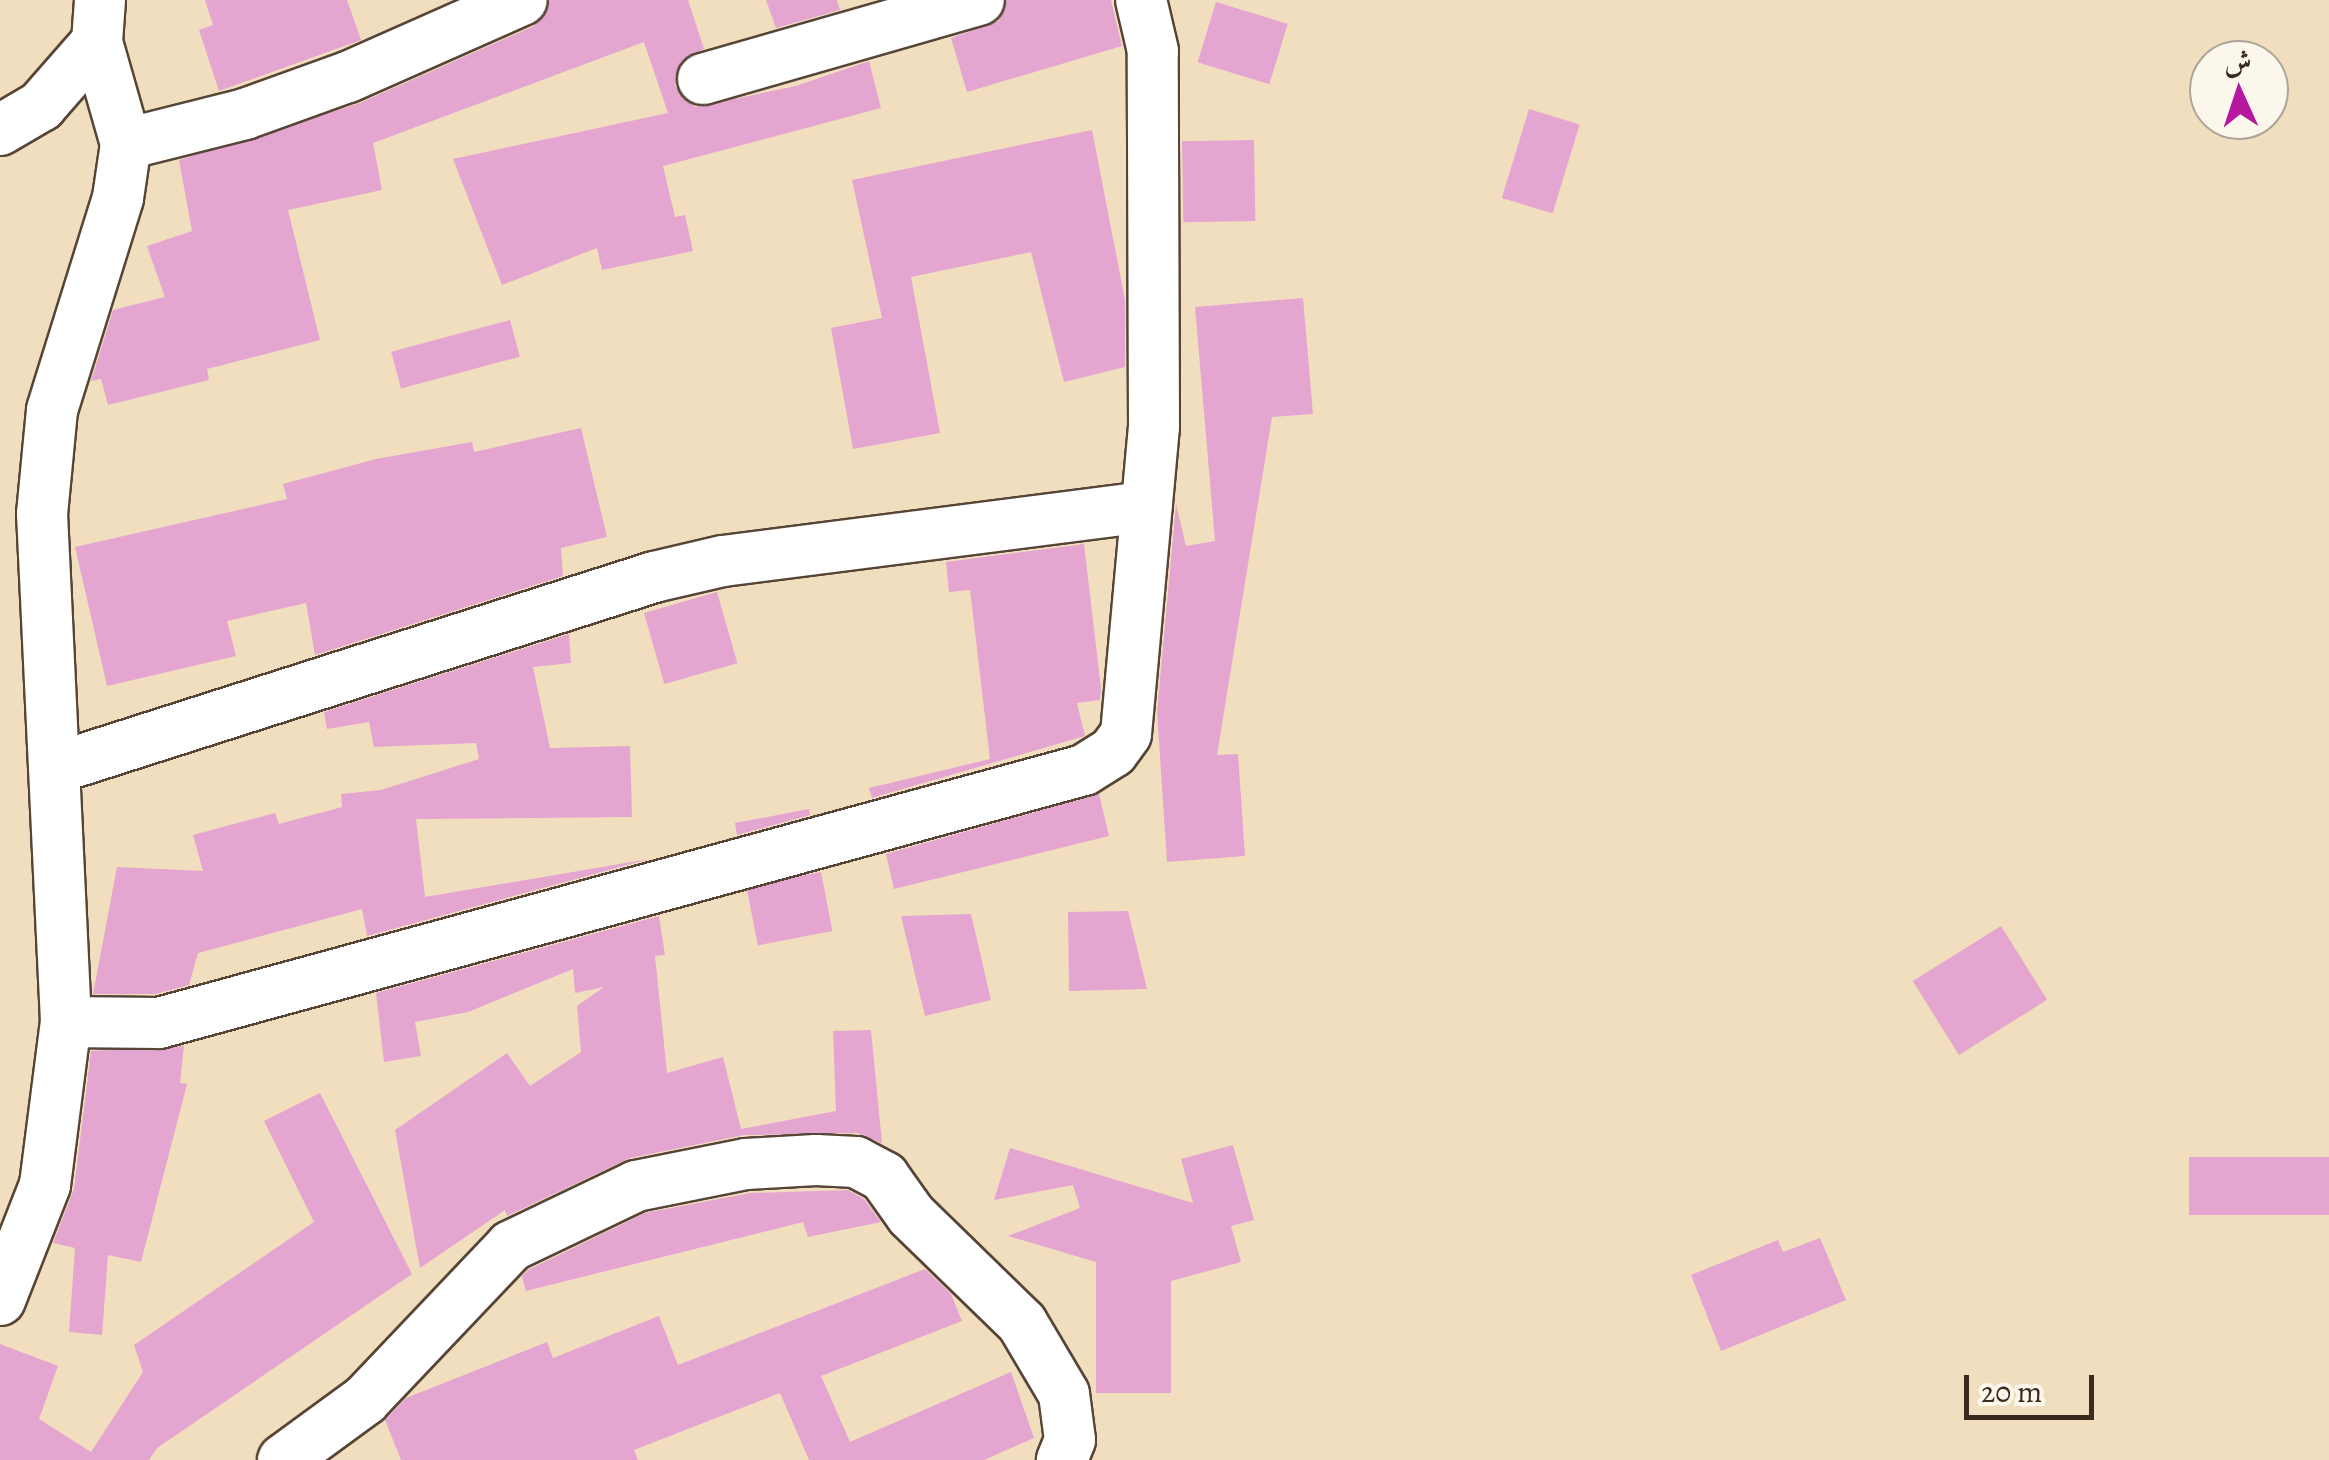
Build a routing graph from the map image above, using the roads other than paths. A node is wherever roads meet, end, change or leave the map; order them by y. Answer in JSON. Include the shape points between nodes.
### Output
{"nodes":[{"id":1,"x":522,"y":0,"type":"edge"},
{"id":2,"x":979,"y":0,"type":"edge"},
{"id":3,"x":1141,"y":0,"type":"edge"},
{"id":4,"x":99,"y":21,"type":"edge"},
{"id":5,"x":703,"y":79,"type":"dead end"},
{"id":6,"x":0,"y":130,"type":"edge"},
{"id":7,"x":126,"y":144,"type":"junction"},
{"id":8,"x":1147,"y":507,"type":"junction"},
{"id":9,"x":56,"y":768,"type":"junction"},
{"id":10,"x":66,"y":1022,"type":"junction"},
{"id":11,"x":0,"y":1300,"type":"edge"},
{"id":12,"x":283,"y":1460,"type":"edge"},
{"id":13,"x":1062,"y":1460,"type":"edge"}],
"edges":[{"from":1,"to":7,"type":"street","via":[[246,114]]},
{"from":2,"to":5,"type":"street"},
{"from":3,"to":8,"type":"street","via":[[1153,51],[1157,236]]},
{"from":4,"to":6,"type":"street","via":[[40,106]]},
{"from":4,"to":7,"type":"street"},
{"from":7,"to":9,"type":"street","via":[[118,198],[52,410],[42,514]]},
{"from":8,"to":9,"type":"street","via":[[722,561],[654,577]]},
{"from":8,"to":10,"type":"street","via":[[1126,734],[1084,770],[159,1023]]},
{"from":9,"to":10,"type":"street"},
{"from":10,"to":11,"type":"street","via":[[45,1185]]},
{"from":12,"to":13,"type":"street","via":[[365,1400],[511,1246],[636,1186],[746,1164],[816,1160],[856,1162],[884,1177],[911,1216],[1022,1323],[1064,1394],[1070,1440]]}]}
